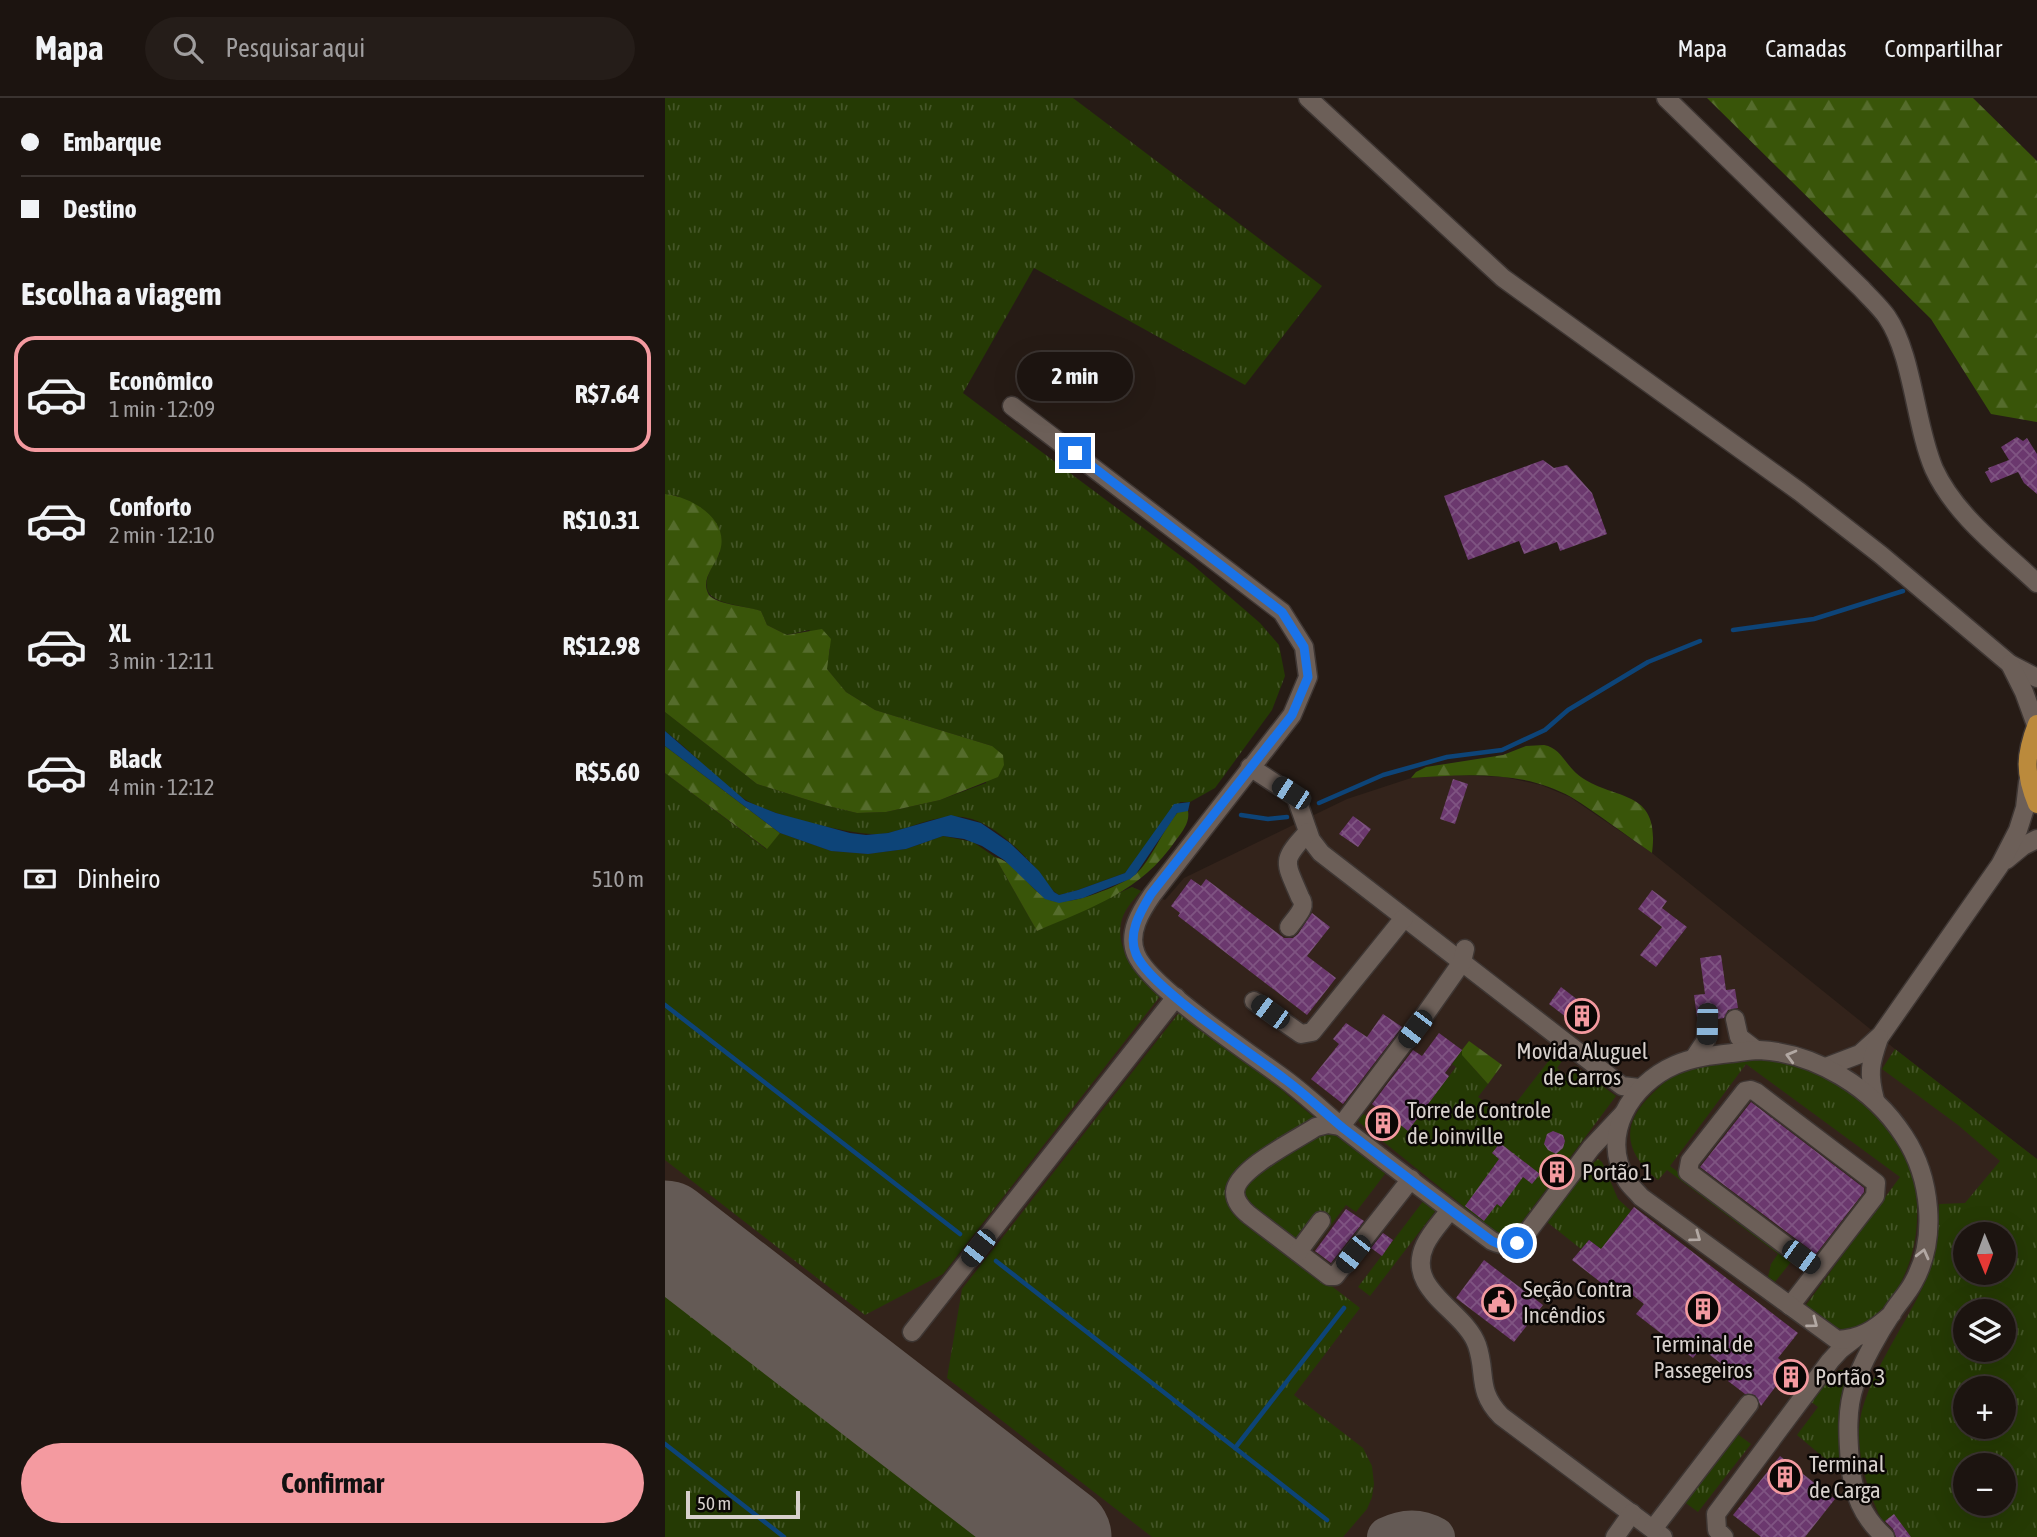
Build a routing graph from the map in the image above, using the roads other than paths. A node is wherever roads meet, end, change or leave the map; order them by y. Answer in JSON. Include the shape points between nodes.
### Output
{"nodes":[{"id":1,"x":1308,"y":98,"type":"edge"},
{"id":2,"x":1666,"y":98,"type":"edge"},
{"id":3,"x":1012,"y":406,"type":"dead end"},
{"id":4,"x":2037,"y":583,"type":"edge"},
{"id":5,"x":2010,"y":664,"type":"junction"},
{"id":6,"x":2037,"y":678,"type":"edge"},
{"id":7,"x":2037,"y":724,"type":"edge"},
{"id":8,"x":1251,"y":767,"type":"junction"},
{"id":9,"x":2028,"y":782,"type":"junction"},
{"id":10,"x":2037,"y":804,"type":"edge"},
{"id":11,"x":1308,"y":832,"type":"junction"},
{"id":12,"x":2037,"y":839,"type":"edge"},
{"id":13,"x":2000,"y":864,"type":"junction"},
{"id":14,"x":1404,"y":918,"type":"junction"},
{"id":15,"x":1289,"y":927,"type":"dead end"},
{"id":16,"x":1464,"y":955,"type":"junction"},
{"id":17,"x":1176,"y":997,"type":"junction"},
{"id":18,"x":1254,"y":1001,"type":"dead end"},
{"id":19,"x":1735,"y":1019,"type":"dead end"},
{"id":20,"x":1707,"y":1024,"type":"dead end"},
{"id":21,"x":1881,"y":1035,"type":"junction"},
{"id":22,"x":1756,"y":1050,"type":"junction"},
{"id":23,"x":1694,"y":1058,"type":"junction"},
{"id":24,"x":1826,"y":1067,"type":"junction"},
{"id":25,"x":1631,"y":1087,"type":"junction"},
{"id":26,"x":1875,"y":1100,"type":"junction"},
{"id":27,"x":1625,"y":1109,"type":"junction"},
{"id":28,"x":1341,"y":1126,"type":"junction"},
{"id":29,"x":1411,"y":1180,"type":"junction"},
{"id":30,"x":1937,"y":1187,"type":"dead end"},
{"id":31,"x":1929,"y":1205,"type":"junction"},
{"id":32,"x":1450,"y":1210,"type":"junction"},
{"id":33,"x":1321,"y":1221,"type":"dead end"},
{"id":34,"x":1298,"y":1252,"type":"junction"},
{"id":35,"x":1818,"y":1270,"type":"junction"},
{"id":36,"x":1790,"y":1306,"type":"junction"},
{"id":37,"x":1892,"y":1314,"type":"junction"},
{"id":38,"x":912,"y":1332,"type":"dead end"},
{"id":39,"x":1854,"y":1339,"type":"junction"},
{"id":40,"x":1749,"y":1405,"type":"dead end"},
{"id":41,"x":1632,"y":1513,"type":"junction"},
{"id":42,"x":1658,"y":1533,"type":"edge"},
{"id":43,"x":1615,"y":1537,"type":"edge"},
{"id":44,"x":1724,"y":1537,"type":"edge"},
{"id":45,"x":1885,"y":1537,"type":"edge"}],
"edges":[{"from":1,"to":5,"type":"street","via":[[1503,278],[1841,523]]},
{"from":2,"to":4,"type":"street","via":[[1887,316],[1899,342],[1935,469],[1966,516]]},
{"from":3,"to":8,"type":"street","via":[[1282,612],[1304,647],[1308,677],[1292,715]]},
{"from":5,"to":6,"type":"street"},
{"from":5,"to":7,"type":"street"},
{"from":7,"to":9,"type":"main road","via":[[2027,755]]},
{"from":8,"to":11,"type":"street","via":[[1296,797]]},
{"from":8,"to":17,"type":"street","via":[[1138,916],[1134,951],[1143,967]]},
{"from":9,"to":10,"type":"main road"},
{"from":9,"to":13,"type":"street","via":[[2018,830]]},
{"from":11,"to":14,"type":"street","via":[[1321,853]]},
{"from":11,"to":15,"type":"street","via":[[1287,860],[1302,901]]},
{"from":12,"to":13,"type":"street"},
{"from":13,"to":21,"type":"street"},
{"from":14,"to":16,"type":"street"},
{"from":14,"to":18,"type":"street","via":[[1312,1032],[1301,1034]]},
{"from":16,"to":25,"type":"street","via":[[1548,1039]]},
{"from":16,"to":28,"type":"street"},
{"from":17,"to":28,"type":"street"},
{"from":17,"to":38,"type":"street"},
{"from":19,"to":22,"type":"street","via":[[1739,1037]]},
{"from":20,"to":23,"type":"street","via":[[1706,1040]]},
{"from":21,"to":24,"type":"street","via":[[1860,1054]]},
{"from":21,"to":26,"type":"street","via":[[1869,1077]]},
{"from":22,"to":23,"type":"street"},
{"from":24,"to":22,"type":"street","one_way":true},
{"from":23,"to":25,"type":"street"},
{"from":24,"to":26,"type":"street"},
{"from":25,"to":27,"type":"street"},
{"from":26,"to":31,"type":"street","via":[[1906,1138]]},
{"from":27,"to":32,"type":"street","via":[[1517,1243],[1492,1241]]},
{"from":27,"to":36,"type":"street","one_way":true,"via":[[1617,1148],[1627,1181],[1641,1197]]},
{"from":28,"to":29,"type":"street"},
{"from":28,"to":34,"type":"street","via":[[1316,1127],[1250,1169],[1236,1187],[1239,1205],[1248,1215]]},
{"from":29,"to":32,"type":"street"},
{"from":29,"to":34,"type":"street","via":[[1337,1275],[1329,1276]]},
{"from":30,"to":31,"type":"street"},
{"from":37,"to":31,"type":"street","one_way":true,"via":[[1921,1265]]},
{"from":32,"to":41,"type":"street","via":[[1426,1243],[1423,1274],[1428,1288],[1471,1332],[1492,1406]]},
{"from":33,"to":34,"type":"street"},
{"from":35,"to":35,"type":"street","via":[[1875,1196],[1876,1183],[1756,1092],[1745,1091],[1690,1161],[1688,1172]]},
{"from":35,"to":36,"type":"street"},
{"from":36,"to":39,"type":"street","one_way":true,"via":[[1837,1340]]},
{"from":37,"to":39,"type":"street","via":[[1873,1331]]},
{"from":37,"to":45,"type":"street","via":[[1855,1382],[1849,1406],[1851,1476],[1867,1520]]},
{"from":39,"to":44,"type":"street","via":[[1830,1361],[1716,1514],[1717,1530]]},
{"from":40,"to":42,"type":"street"},
{"from":41,"to":42,"type":"street"},
{"from":41,"to":43,"type":"street"}]}
